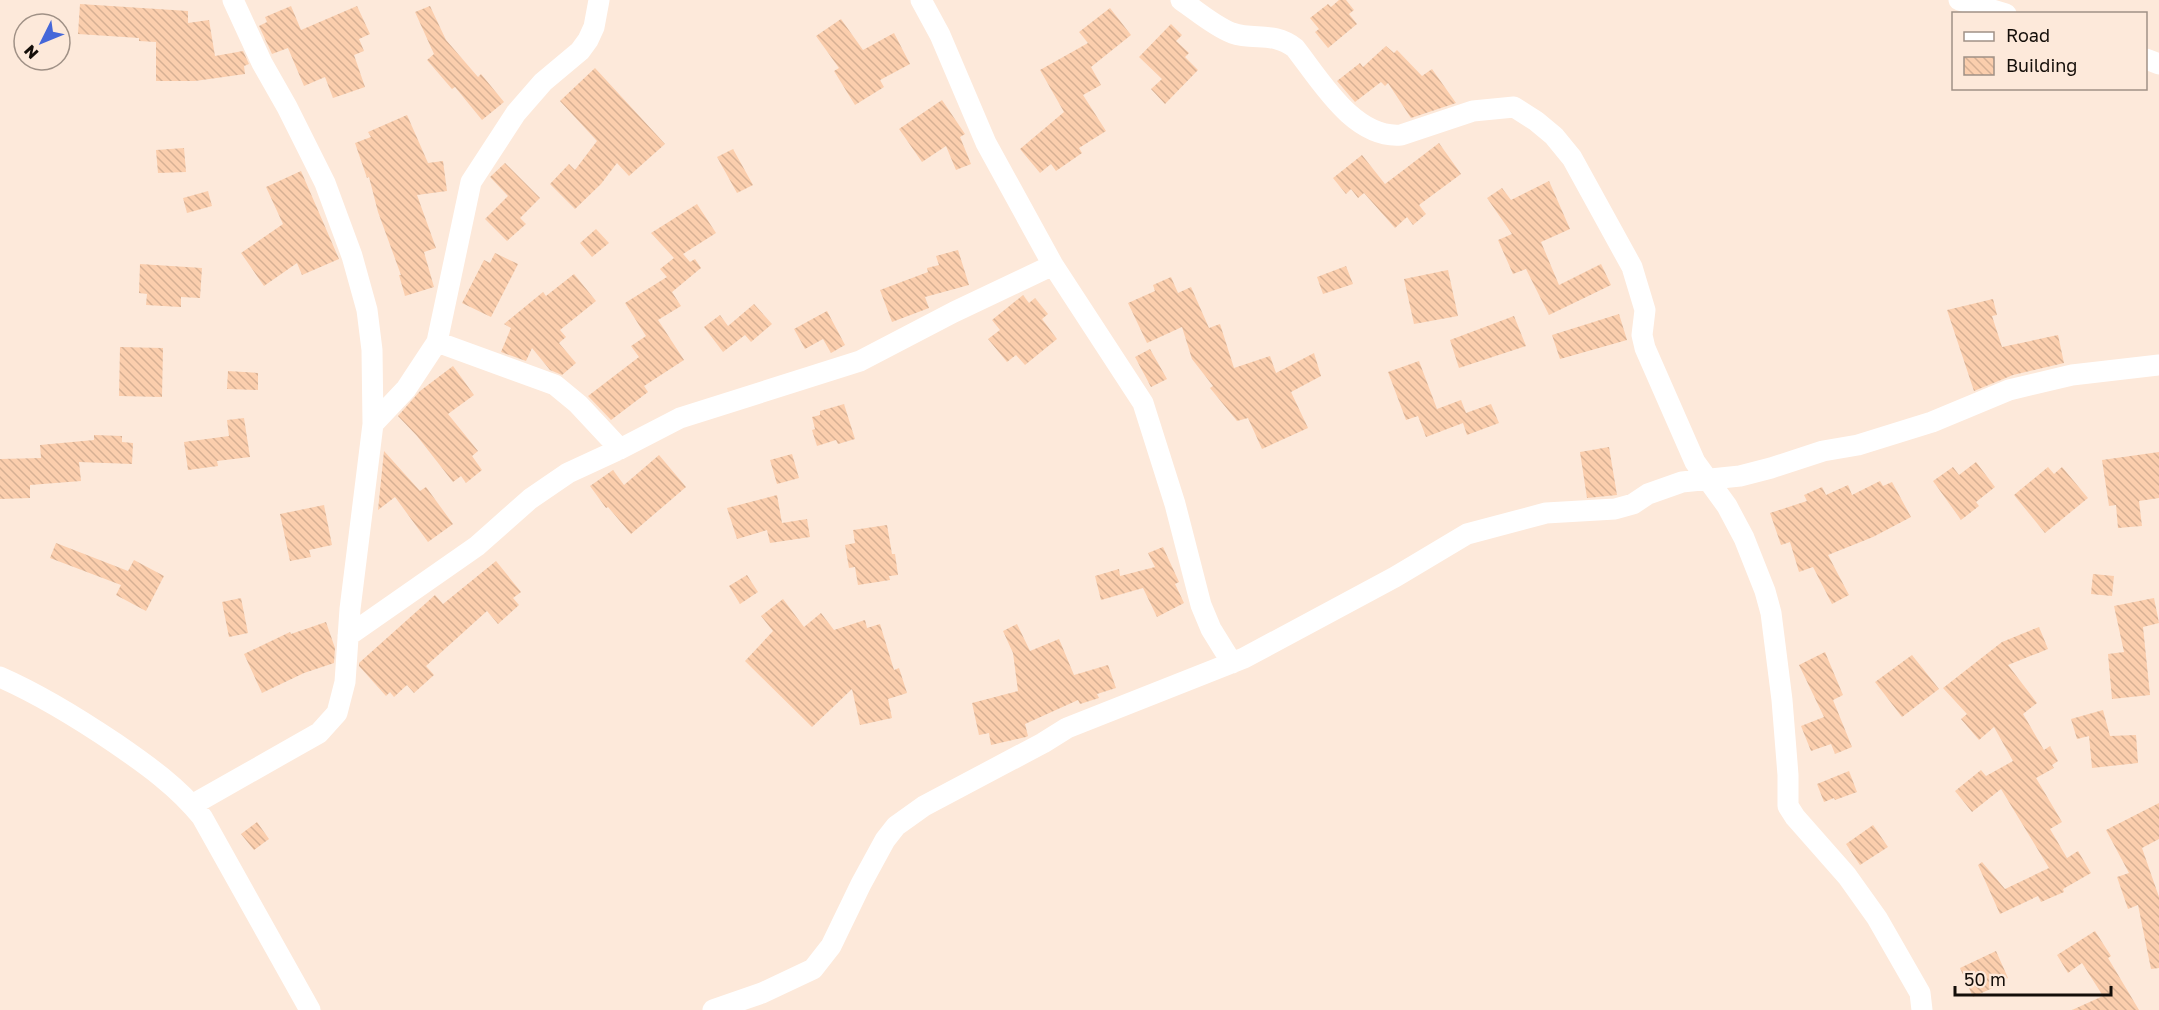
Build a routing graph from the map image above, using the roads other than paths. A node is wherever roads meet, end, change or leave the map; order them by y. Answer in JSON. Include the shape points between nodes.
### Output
{"nodes":[{"id":1,"x":233,"y":0,"type":"edge"},
{"id":2,"x":599,"y":0,"type":"edge"},
{"id":3,"x":921,"y":0,"type":"edge"},
{"id":4,"x":1181,"y":0,"type":"edge"},
{"id":5,"x":1959,"y":0,"type":"edge"},
{"id":6,"x":2002,"y":12,"type":"edge"},
{"id":7,"x":1053,"y":265,"type":"junction"},
{"id":8,"x":437,"y":342,"type":"junction"},
{"id":9,"x":2159,"y":365,"type":"edge"},
{"id":10,"x":374,"y":423,"type":"junction"},
{"id":11,"x":620,"y":449,"type":"junction"},
{"id":12,"x":1706,"y":478,"type":"junction"},
{"id":13,"x":348,"y":636,"type":"junction"},
{"id":14,"x":1232,"y":663,"type":"junction"},
{"id":15,"x":0,"y":677,"type":"edge"},
{"id":16,"x":192,"y":805,"type":"junction"},
{"id":17,"x":310,"y":1010,"type":"edge"},
{"id":18,"x":713,"y":1010,"type":"edge"},
{"id":19,"x":1922,"y":1010,"type":"edge"}],
"edges":[{"from":1,"to":10,"type":"street","via":[[325,183],[352,256],[367,310]]},
{"from":2,"to":8,"type":"street","via":[[588,40],[516,113],[471,182]]},
{"from":3,"to":7,"type":"street","via":[[986,143]]},
{"from":4,"to":12,"type":"street","via":[[1233,33],[1287,42],[1338,104],[1373,130],[1401,135],[1473,111],[1514,107],[1554,136],[1572,158],[1632,267],[1645,310],[1645,348],[1695,462]]},
{"from":5,"to":6,"type":"street"},
{"from":7,"to":11,"type":"street","via":[[861,361],[680,418]]},
{"from":7,"to":14,"type":"street","via":[[1143,404],[1175,504],[1201,605]]},
{"from":8,"to":10,"type":"street","via":[[406,389]]},
{"from":8,"to":11,"type":"street","via":[[555,385]]},
{"from":9,"to":12,"type":"street","via":[[2072,375],[2009,390],[1932,422],[1858,446],[1823,451],[1740,476]]},
{"from":10,"to":13,"type":"street"},
{"from":11,"to":13,"type":"street","via":[[544,488],[477,546]]},
{"from":12,"to":14,"type":"street","via":[[1661,488],[1633,504],[1614,509],[1546,513],[1467,534],[1395,577]]},
{"from":12,"to":19,"type":"street","via":[[1744,538],[1771,613],[1782,700],[1788,806],[1877,918],[1920,993]]},
{"from":13,"to":16,"type":"street","via":[[339,708],[320,734]]},
{"from":14,"to":18,"type":"street","via":[[1067,728],[924,806],[896,826],[885,840],[831,946],[813,969]]},
{"from":15,"to":16,"type":"street","via":[[68,711],[151,768]]},
{"from":16,"to":17,"type":"street"}]}
